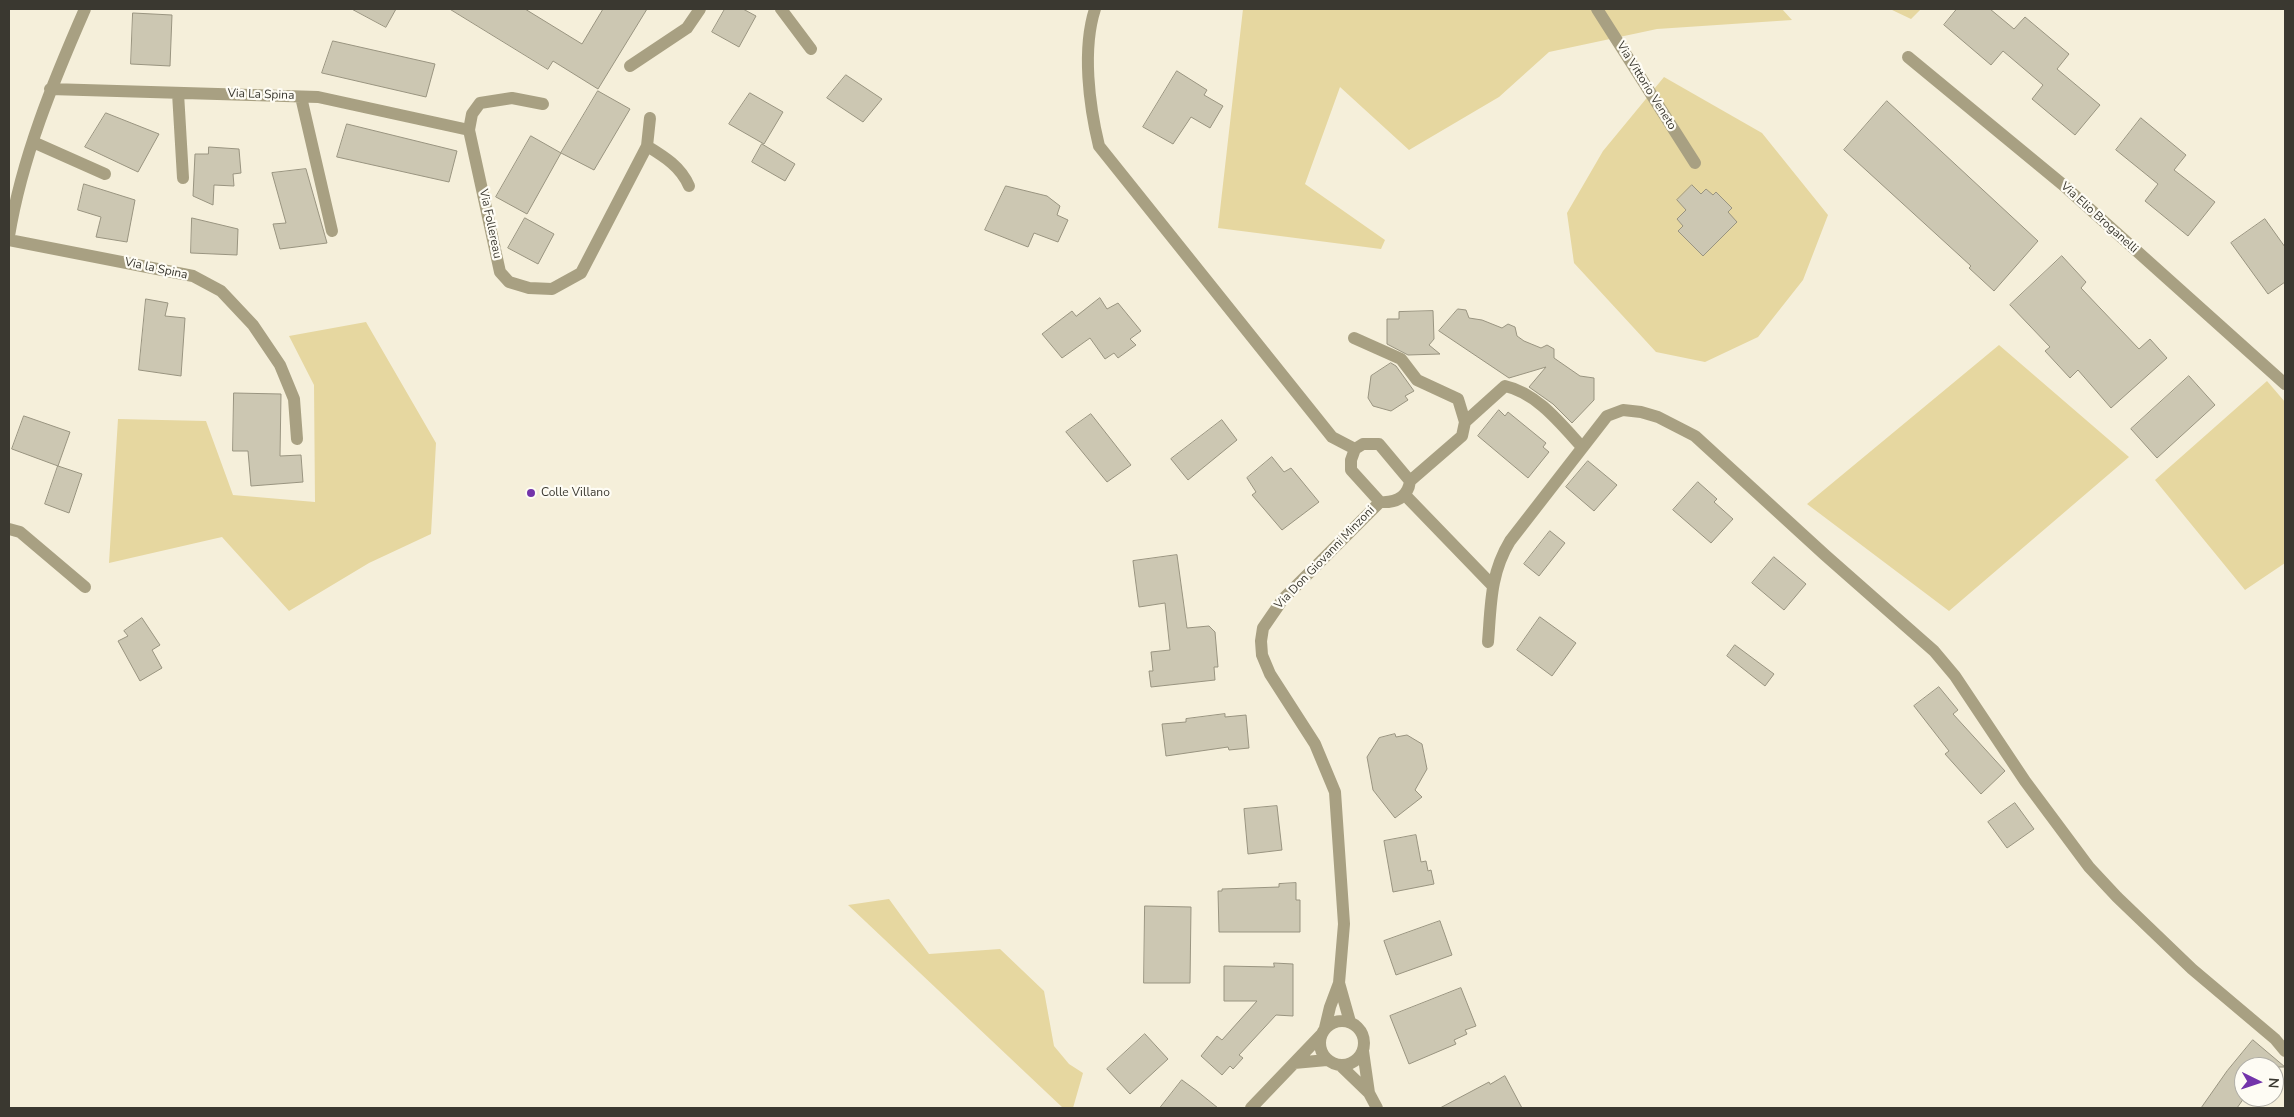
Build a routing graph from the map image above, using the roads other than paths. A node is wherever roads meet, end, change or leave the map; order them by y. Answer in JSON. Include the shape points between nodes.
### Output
{"nodes":[{"id":1,"x":85,"y":9,"type":"edge"},
{"id":2,"x":700,"y":9,"type":"edge"},
{"id":3,"x":781,"y":9,"type":"edge"},
{"id":4,"x":1095,"y":9,"type":"edge"},
{"id":5,"x":1598,"y":9,"type":"edge"},
{"id":6,"x":811,"y":49,"type":"dead end"},
{"id":7,"x":1908,"y":57,"type":"dead end"},
{"id":8,"x":630,"y":66,"type":"dead end"},
{"id":9,"x":50,"y":88,"type":"junction"},
{"id":10,"x":178,"y":93,"type":"junction"},
{"id":11,"x":301,"y":97,"type":"junction"},
{"id":12,"x":542,"y":104,"type":"dead end"},
{"id":13,"x":650,"y":118,"type":"dead end"},
{"id":14,"x":469,"y":130,"type":"junction"},
{"id":15,"x":34,"y":139,"type":"junction"},
{"id":16,"x":647,"y":146,"type":"junction"},
{"id":17,"x":97,"y":162,"type":"dead end"},
{"id":18,"x":1695,"y":163,"type":"dead end"},
{"id":19,"x":105,"y":174,"type":"dead end"},
{"id":20,"x":183,"y":178,"type":"dead end"},
{"id":21,"x":689,"y":186,"type":"dead end"},
{"id":22,"x":13,"y":190,"type":"edge"},
{"id":23,"x":332,"y":231,"type":"dead end"},
{"id":24,"x":9,"y":236,"type":"edge"},
{"id":25,"x":9,"y":240,"type":"edge"},
{"id":26,"x":1354,"y":338,"type":"dead end"},
{"id":27,"x":2285,"y":384,"type":"edge"},
{"id":28,"x":1465,"y":422,"type":"junction"},
{"id":29,"x":297,"y":439,"type":"dead end"},
{"id":30,"x":1582,"y":447,"type":"junction"},
{"id":31,"x":1355,"y":449,"type":"junction"},
{"id":32,"x":1410,"y":481,"type":"junction"},
{"id":33,"x":1405,"y":495,"type":"junction"},
{"id":34,"x":1380,"y":502,"type":"junction"},
{"id":35,"x":9,"y":529,"type":"edge"},
{"id":36,"x":1494,"y":586,"type":"junction"},
{"id":37,"x":85,"y":587,"type":"dead end"},
{"id":38,"x":1488,"y":642,"type":"dead end"},
{"id":39,"x":1339,"y":983,"type":"junction"},
{"id":40,"x":1350,"y":1022,"type":"junction"},
{"id":41,"x":1323,"y":1032,"type":"junction"},
{"id":42,"x":1363,"y":1051,"type":"junction"},
{"id":43,"x":2285,"y":1051,"type":"edge"},
{"id":44,"x":1326,"y":1060,"type":"junction"},
{"id":45,"x":1294,"y":1063,"type":"junction"},
{"id":46,"x":1341,"y":1066,"type":"junction"},
{"id":47,"x":1369,"y":1093,"type":"junction"},
{"id":48,"x":1251,"y":1108,"type":"edge"},
{"id":49,"x":1377,"y":1108,"type":"edge"}],
"edges":[{"from":1,"to":9,"type":"street"},
{"from":2,"to":8,"type":"street","via":[[687,28]]},
{"from":3,"to":6,"type":"street"},
{"from":4,"to":31,"type":"street","via":[[1091,22],[1088,77],[1090,110],[1099,146],[1332,437]]},
{"from":5,"to":18,"type":"street","name":"Via Vittorio Veneto"},
{"from":7,"to":27,"type":"street","name":"Via Elio Broganelli","via":[[2062,184]]},
{"from":9,"to":10,"type":"street","name":"Via La Spina"},
{"from":9,"to":15,"type":"street"},
{"from":10,"to":11,"type":"street","name":"Via La Spina"},
{"from":10,"to":20,"type":"street"},
{"from":11,"to":14,"type":"street","name":"Via La Spina","via":[[318,97]]},
{"from":11,"to":23,"type":"street"},
{"from":12,"to":14,"type":"street","via":[[512,98],[480,103],[472,114]]},
{"from":13,"to":16,"type":"street","name":"Via Follereau"},
{"from":14,"to":16,"type":"street","name":"Via Follereau","via":[[500,272],[509,282],[529,288],[552,289],[582,273]]},
{"from":15,"to":17,"type":"street"},
{"from":15,"to":19,"type":"street"},
{"from":15,"to":22,"type":"street"},
{"from":16,"to":21,"type":"street","via":[[671,161]]},
{"from":22,"to":24,"type":"street"},
{"from":25,"to":29,"type":"street","name":"Via la Spina","via":[[193,276],[221,291],[253,325],[280,365],[294,399]]},
{"from":26,"to":28,"type":"street","via":[[1401,359],[1418,380],[1458,398]]},
{"from":28,"to":30,"type":"street","via":[[1505,386],[1516,388],[1550,412]]},
{"from":28,"to":32,"type":"street","via":[[1462,436]]},
{"from":30,"to":36,"type":"street","via":[[1510,541],[1498,561]]},
{"from":30,"to":43,"type":"street","via":[[1607,416],[1623,410],[1658,417],[1696,436],[1934,651],[2089,866],[2192,969]]},
{"from":31,"to":32,"type":"street","via":[[1363,444],[1379,444]]},
{"from":31,"to":34,"type":"street","name":"Via Don Giovanni Minzoni","via":[[1351,470]]},
{"from":32,"to":33,"type":"street"},
{"from":33,"to":34,"type":"street","via":[[1397,500]]},
{"from":33,"to":36,"type":"street"},
{"from":34,"to":39,"type":"street","name":"Via Don Giovanni Minzoni","via":[[1283,599],[1263,628],[1261,641],[1262,655],[1270,674],[1315,744],[1336,792],[1344,924]]},
{"from":35,"to":37,"type":"street","via":[[20,532]]},
{"from":36,"to":38,"type":"street"},
{"from":39,"to":40,"type":"street","name":"Via Don Giovanni Minzoni"},
{"from":39,"to":41,"type":"street","name":"Via Don Giovanni Minzoni"},
{"from":40,"to":41,"type":"street","via":[[1336,1021]]},
{"from":40,"to":42,"type":"street","via":[[1363,1037]]},
{"from":41,"to":44,"type":"street","via":[[1320,1049]]},
{"from":41,"to":45,"type":"street"},
{"from":42,"to":46,"type":"street","via":[[1355,1062]]},
{"from":42,"to":47,"type":"street"},
{"from":44,"to":45,"type":"street"},
{"from":44,"to":46,"type":"street"},
{"from":45,"to":48,"type":"street"},
{"from":46,"to":47,"type":"street"},
{"from":47,"to":49,"type":"street"}]}
